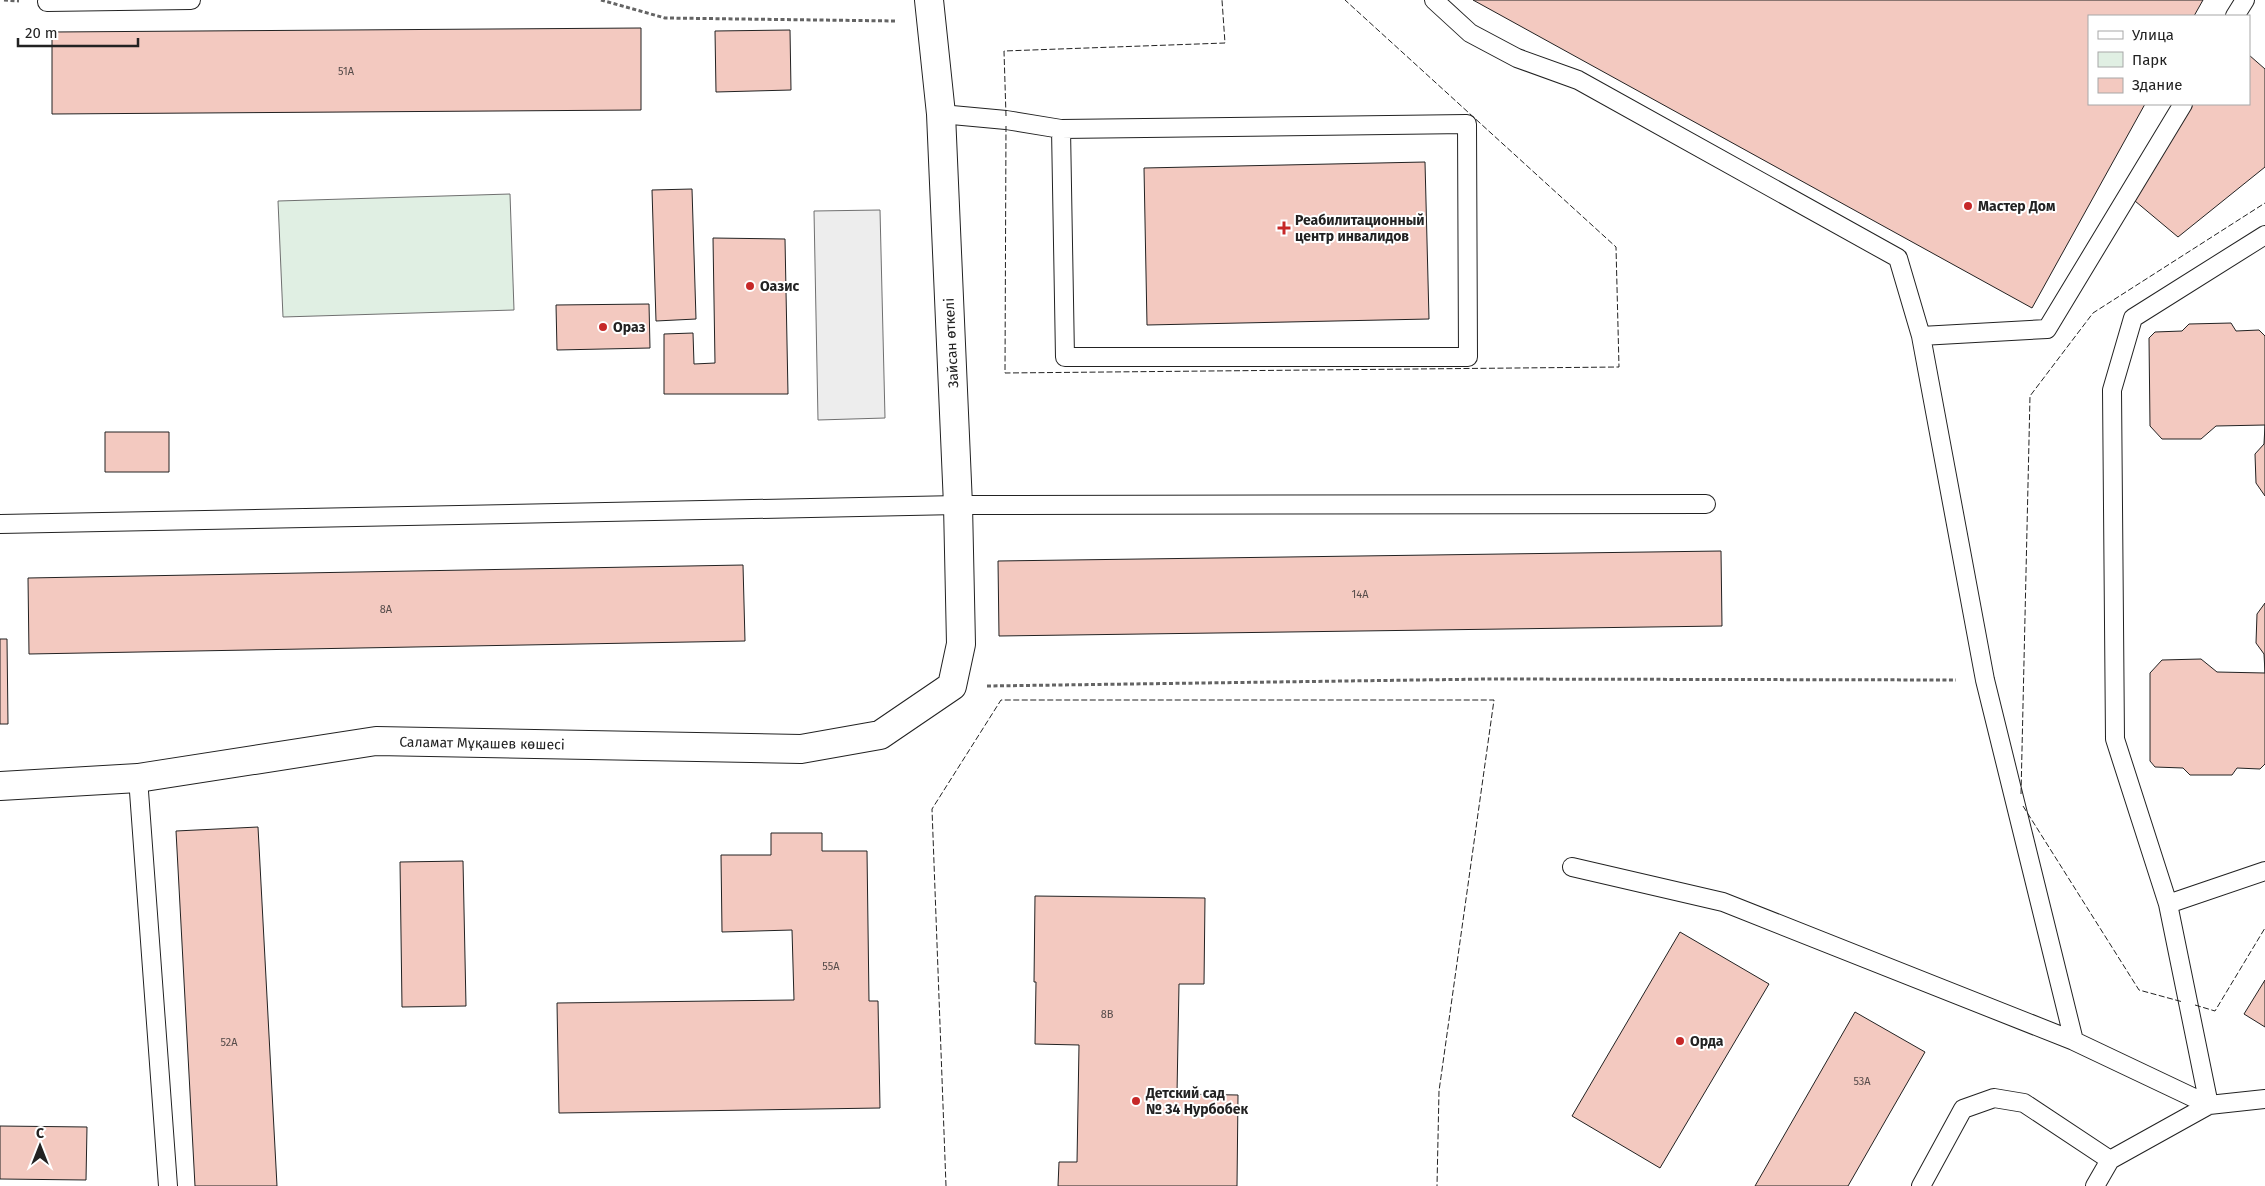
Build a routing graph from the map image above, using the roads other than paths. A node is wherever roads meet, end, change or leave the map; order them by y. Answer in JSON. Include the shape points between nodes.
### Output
{"nodes":[{"id":1,"x":191,"y":0,"type":"edge"},
{"id":2,"x":1434,"y":0,"type":"edge"},
{"id":3,"x":2245,"y":0,"type":"edge"},
{"id":4,"x":47,"y":2,"type":"dead end"},
{"id":5,"x":931,"y":11,"type":"edge"},
{"id":6,"x":2236,"y":15,"type":"edge"},
{"id":7,"x":2182,"y":105,"type":"edge"},
{"id":8,"x":941,"y":114,"type":"junction"},
{"id":9,"x":1061,"y":129,"type":"junction"},
{"id":10,"x":2265,"y":235,"type":"edge"},
{"id":11,"x":1921,"y":336,"type":"junction"},
{"id":12,"x":1706,"y":504,"type":"dead end"},
{"id":13,"x":958,"y":505,"type":"junction"},
{"id":14,"x":0,"y":524,"type":"edge"},
{"id":15,"x":952,"y":686,"type":"joint"},
{"id":16,"x":138,"y":778,"type":"junction"},
{"id":17,"x":0,"y":786,"type":"edge"},
{"id":18,"x":1572,"y":866,"type":"dead end"},
{"id":19,"x":2265,"y":871,"type":"edge"},
{"id":20,"x":2168,"y":904,"type":"junction"},
{"id":21,"x":2074,"y":1041,"type":"junction"},
{"id":22,"x":2265,"y":1099,"type":"edge"},
{"id":23,"x":2209,"y":1105,"type":"junction"},
{"id":24,"x":2110,"y":1160,"type":"junction"},
{"id":25,"x":168,"y":1186,"type":"edge"},
{"id":26,"x":1921,"y":1186,"type":"edge"},
{"id":27,"x":2095,"y":1186,"type":"edge"}],
"edges":[{"from":1,"to":4,"type":"lane"},
{"from":2,"to":11,"type":"lane","via":[[1470,32],[1517,58],[1578,80],[1898,258]]},
{"from":3,"to":6,"type":"lane"},
{"from":5,"to":8,"type":"street","name":"Зайсан өткелі"},
{"from":7,"to":11,"type":"lane","via":[[2047,329]]},
{"from":8,"to":9,"type":"lane"},
{"from":8,"to":13,"type":"street","name":"Зайсан өткелі"},
{"from":9,"to":9,"type":"lane","via":[[1467,124],[1468,357],[1064,357]]},
{"from":10,"to":20,"type":"lane","via":[[2133,318],[2112,390],[2115,739]]},
{"from":11,"to":21,"type":"lane","via":[[1985,680]]},
{"from":12,"to":13,"type":"lane"},
{"from":13,"to":14,"type":"lane"},
{"from":13,"to":15,"type":"street","name":"Зайсан өткелі","via":[[961,644]]},
{"from":15,"to":16,"type":"street","name":"Саламат Мұқашев көшесі","via":[[880,735],[801,750],[376,742]]},
{"from":16,"to":17,"type":"street","name":"Саламат Мұқашев көшесі"},
{"from":16,"to":25,"type":"lane"},
{"from":18,"to":21,"type":"lane","via":[[1723,902]]},
{"from":19,"to":20,"type":"lane"},
{"from":20,"to":23,"type":"lane"},
{"from":21,"to":23,"type":"lane"},
{"from":22,"to":23,"type":"lane"},
{"from":23,"to":24,"type":"lane"},
{"from":24,"to":26,"type":"lane","via":[[2024,1103],[1994,1098],[1963,1109]]},
{"from":24,"to":27,"type":"lane"}]}
